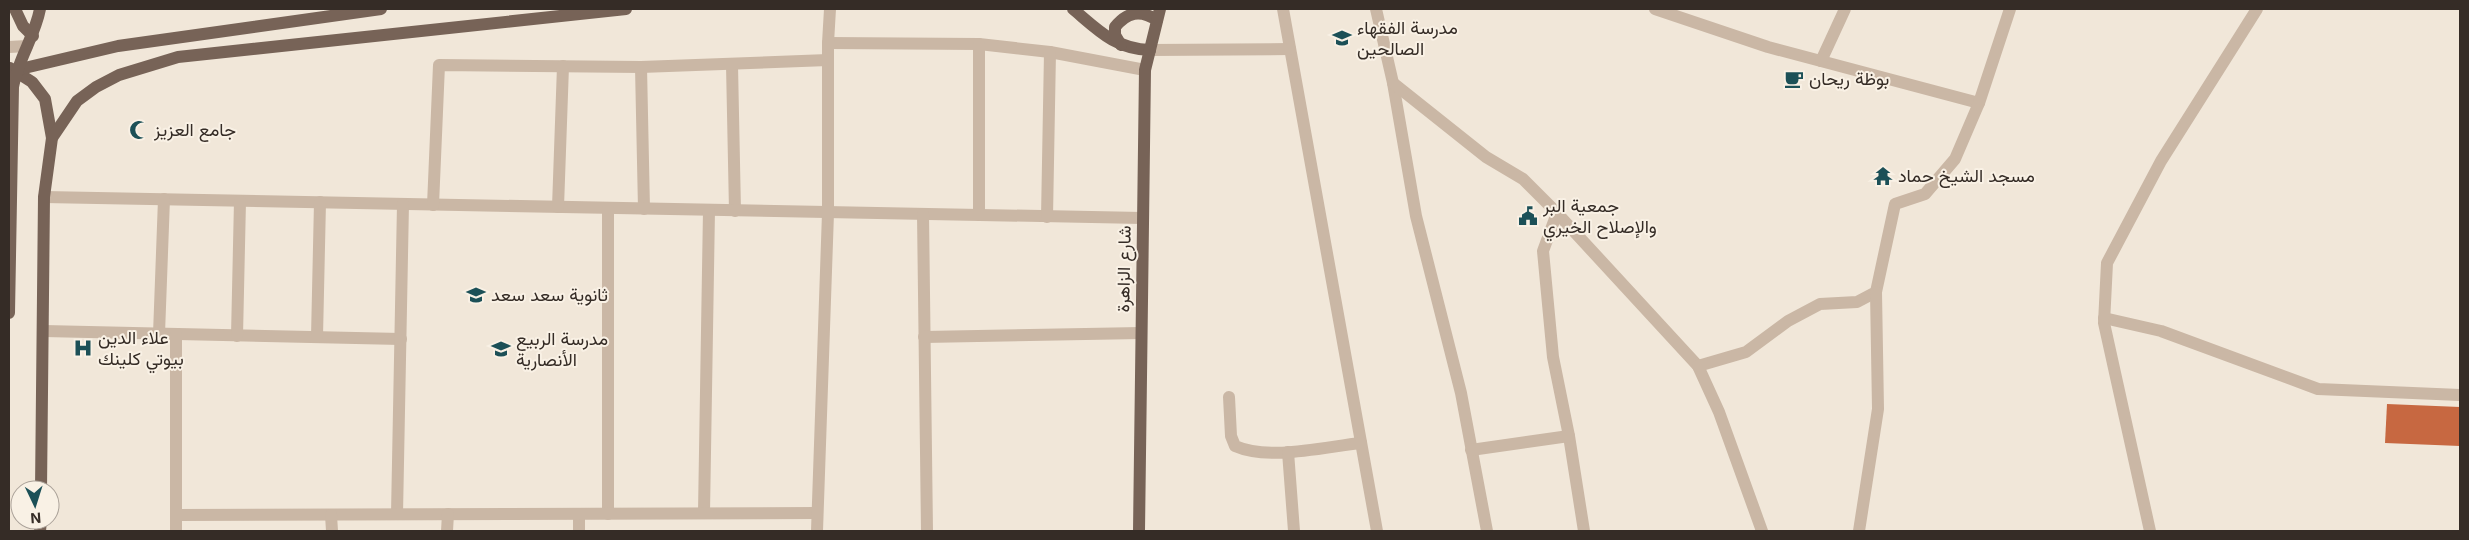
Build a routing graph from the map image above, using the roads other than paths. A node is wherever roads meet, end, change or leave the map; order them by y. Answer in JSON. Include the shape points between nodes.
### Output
{"nodes":[{"id":1,"x":40,"y":9,"type":"edge"},
{"id":2,"x":382,"y":9,"type":"edge"},
{"id":3,"x":626,"y":9,"type":"edge"},
{"id":4,"x":830,"y":9,"type":"edge"},
{"id":5,"x":1074,"y":9,"type":"edge"},
{"id":6,"x":1283,"y":9,"type":"edge"},
{"id":7,"x":1376,"y":9,"type":"edge"},
{"id":8,"x":1655,"y":9,"type":"edge"},
{"id":9,"x":1846,"y":9,"type":"edge"},
{"id":10,"x":2010,"y":9,"type":"edge"},
{"id":11,"x":2258,"y":9,"type":"edge"},
{"id":12,"x":14,"y":14,"type":"edge"},
{"id":13,"x":1159,"y":14,"type":"edge"},
{"id":14,"x":30,"y":41,"type":"junction"},
{"id":15,"x":828,"y":43,"type":"junction"},
{"id":16,"x":979,"y":44,"type":"junction"},
{"id":17,"x":1121,"y":45,"type":"junction"},
{"id":18,"x":9,"y":47,"type":"edge"},
{"id":19,"x":1290,"y":49,"type":"junction"},
{"id":20,"x":1150,"y":50,"type":"junction"},
{"id":21,"x":1050,"y":52,"type":"junction"},
{"id":22,"x":828,"y":60,"type":"junction"},
{"id":23,"x":1820,"y":61,"type":"junction"},
{"id":24,"x":732,"y":65,"type":"junction"},
{"id":25,"x":562,"y":66,"type":"junction"},
{"id":26,"x":640,"y":67,"type":"junction"},
{"id":27,"x":12,"y":69,"type":"edge"},
{"id":28,"x":1146,"y":70,"type":"junction"},
{"id":29,"x":1393,"y":83,"type":"junction"},
{"id":30,"x":1979,"y":103,"type":"junction"},
{"id":31,"x":10,"y":114,"type":"edge"},
{"id":32,"x":52,"y":138,"type":"junction"},
{"id":33,"x":44,"y":197,"type":"junction"},
{"id":34,"x":164,"y":199,"type":"junction"},
{"id":35,"x":240,"y":201,"type":"junction"},
{"id":36,"x":320,"y":202,"type":"junction"},
{"id":37,"x":403,"y":204,"type":"junction"},
{"id":38,"x":434,"y":205,"type":"junction"},
{"id":39,"x":558,"y":207,"type":"junction"},
{"id":40,"x":608,"y":208,"type":"junction"},
{"id":41,"x":644,"y":209,"type":"junction"},
{"id":42,"x":709,"y":210,"type":"junction"},
{"id":43,"x":735,"y":211,"type":"junction"},
{"id":44,"x":828,"y":213,"type":"junction"},
{"id":45,"x":1557,"y":213,"type":"junction"},
{"id":46,"x":923,"y":214,"type":"junction"},
{"id":47,"x":979,"y":216,"type":"junction"},
{"id":48,"x":1048,"y":217,"type":"junction"},
{"id":49,"x":1142,"y":218,"type":"junction"},
{"id":50,"x":1876,"y":292,"type":"junction"},
{"id":51,"x":9,"y":313,"type":"edge"},
{"id":52,"x":2104,"y":318,"type":"junction"},
{"id":53,"x":44,"y":331,"type":"junction"},
{"id":54,"x":1141,"y":333,"type":"junction"},
{"id":55,"x":159,"y":334,"type":"junction"},
{"id":56,"x":176,"y":334,"type":"junction"},
{"id":57,"x":237,"y":336,"type":"junction"},
{"id":58,"x":317,"y":337,"type":"junction"},
{"id":59,"x":924,"y":337,"type":"junction"},
{"id":60,"x":401,"y":339,"type":"junction"},
{"id":61,"x":1698,"y":366,"type":"junction"},
{"id":62,"x":2460,"y":395,"type":"edge"},
{"id":63,"x":1229,"y":397,"type":"dead end"},
{"id":64,"x":1570,"y":436,"type":"junction"},
{"id":65,"x":1361,"y":443,"type":"junction"},
{"id":66,"x":1471,"y":450,"type":"junction"},
{"id":67,"x":1288,"y":452,"type":"junction"},
{"id":68,"x":41,"y":480,"type":"edge"},
{"id":69,"x":704,"y":513,"type":"junction"},
{"id":70,"x":817,"y":513,"type":"junction"},
{"id":71,"x":397,"y":514,"type":"junction"},
{"id":72,"x":448,"y":514,"type":"junction"},
{"id":73,"x":579,"y":514,"type":"junction"},
{"id":74,"x":608,"y":514,"type":"junction"},
{"id":75,"x":176,"y":515,"type":"junction"},
{"id":76,"x":331,"y":515,"type":"junction"},
{"id":77,"x":176,"y":531,"type":"edge"},
{"id":78,"x":332,"y":531,"type":"edge"},
{"id":79,"x":447,"y":531,"type":"edge"},
{"id":80,"x":579,"y":531,"type":"edge"},
{"id":81,"x":817,"y":531,"type":"edge"},
{"id":82,"x":927,"y":531,"type":"edge"},
{"id":83,"x":1139,"y":531,"type":"edge"},
{"id":84,"x":1294,"y":531,"type":"edge"},
{"id":85,"x":1377,"y":531,"type":"edge"},
{"id":86,"x":1487,"y":531,"type":"edge"},
{"id":87,"x":1584,"y":531,"type":"edge"},
{"id":88,"x":1762,"y":531,"type":"edge"},
{"id":89,"x":1859,"y":531,"type":"edge"},
{"id":90,"x":2150,"y":531,"type":"edge"}],
"edges":[{"from":1,"to":14,"type":"main road"},
{"from":2,"to":27,"type":"main road","via":[[118,46]]},
{"from":3,"to":32,"type":"main road","via":[[178,58],[118,75],[96,87],[77,101]]},
{"from":4,"to":15,"type":"street"},
{"from":5,"to":17,"type":"main road","via":[[1109,39]]},
{"from":6,"to":19,"type":"street"},
{"from":7,"to":29,"type":"street"},
{"from":8,"to":23,"type":"street"},
{"from":9,"to":23,"type":"street"},
{"from":10,"to":30,"type":"street"},
{"from":11,"to":52,"type":"street","via":[[2161,160],[2107,263]]},
{"from":12,"to":14,"type":"main road"},
{"from":13,"to":17,"type":"main road","via":[[1124,16],[1115,27],[1115,35]]},
{"from":13,"to":20,"type":"main road","name":"شارع الزاهرة"},
{"from":14,"to":18,"type":"street"},
{"from":14,"to":27,"type":"main road"},
{"from":15,"to":16,"type":"street"},
{"from":15,"to":22,"type":"street"},
{"from":16,"to":21,"type":"street"},
{"from":16,"to":47,"type":"street"},
{"from":17,"to":20,"type":"main road","via":[[1131,50]]},
{"from":19,"to":20,"type":"street"},
{"from":19,"to":65,"type":"street"},
{"from":20,"to":28,"type":"main road","name":"شارع الزاهرة"},
{"from":21,"to":28,"type":"street"},
{"from":21,"to":48,"type":"street"},
{"from":22,"to":24,"type":"street"},
{"from":22,"to":44,"type":"street"},
{"from":23,"to":30,"type":"street"},
{"from":24,"to":26,"type":"street"},
{"from":24,"to":43,"type":"street"},
{"from":25,"to":26,"type":"street"},
{"from":25,"to":38,"type":"street","via":[[439,66]]},
{"from":25,"to":39,"type":"street"},
{"from":26,"to":41,"type":"street"},
{"from":27,"to":31,"type":"main road"},
{"from":27,"to":32,"type":"main road","via":[[32,82],[46,99]]},
{"from":28,"to":49,"type":"main road","name":"شارع الزاهرة"},
{"from":29,"to":45,"type":"street","via":[[1486,157],[1523,180]]},
{"from":29,"to":66,"type":"street","via":[[1416,216],[1461,393]]},
{"from":30,"to":50,"type":"street","via":[[1955,159],[1925,194],[1895,204]]},
{"from":31,"to":51,"type":"main road"},
{"from":32,"to":33,"type":"main road"},
{"from":33,"to":34,"type":"street"},
{"from":33,"to":53,"type":"main road"},
{"from":34,"to":35,"type":"street"},
{"from":34,"to":55,"type":"street"},
{"from":35,"to":36,"type":"street"},
{"from":35,"to":57,"type":"street"},
{"from":36,"to":37,"type":"street"},
{"from":36,"to":58,"type":"street"},
{"from":37,"to":38,"type":"street"},
{"from":37,"to":60,"type":"street"},
{"from":38,"to":39,"type":"street"},
{"from":39,"to":40,"type":"street"},
{"from":40,"to":41,"type":"street"},
{"from":40,"to":74,"type":"street"},
{"from":41,"to":42,"type":"street"},
{"from":42,"to":43,"type":"street"},
{"from":42,"to":69,"type":"street"},
{"from":43,"to":44,"type":"street"},
{"from":44,"to":46,"type":"street"},
{"from":44,"to":70,"type":"street"},
{"from":45,"to":61,"type":"street"},
{"from":45,"to":64,"type":"street","via":[[1543,251],[1553,357]]},
{"from":46,"to":47,"type":"street"},
{"from":46,"to":59,"type":"street"},
{"from":47,"to":48,"type":"street"},
{"from":48,"to":49,"type":"street"},
{"from":49,"to":54,"type":"main road","name":"شارع الزاهرة"},
{"from":50,"to":61,"type":"street","via":[[1857,302],[1820,304],[1788,321],[1746,352]]},
{"from":50,"to":89,"type":"street","via":[[1878,409]]},
{"from":52,"to":62,"type":"street","via":[[2161,331],[2318,389]]},
{"from":52,"to":90,"type":"street"},
{"from":53,"to":55,"type":"street"},
{"from":53,"to":68,"type":"main road"},
{"from":54,"to":59,"type":"street"},
{"from":54,"to":83,"type":"main road","name":"شارع الزاهرة"},
{"from":55,"to":56,"type":"street"},
{"from":56,"to":57,"type":"street"},
{"from":56,"to":75,"type":"street"},
{"from":57,"to":58,"type":"street"},
{"from":58,"to":60,"type":"street"},
{"from":59,"to":82,"type":"street"},
{"from":60,"to":71,"type":"street"},
{"from":61,"to":88,"type":"street","via":[[1719,412]]},
{"from":63,"to":67,"type":"street","via":[[1231,436],[1236,446],[1248,452]]},
{"from":64,"to":66,"type":"street"},
{"from":64,"to":87,"type":"street"},
{"from":65,"to":67,"type":"street"},
{"from":65,"to":85,"type":"street"},
{"from":66,"to":86,"type":"street"},
{"from":67,"to":84,"type":"street"},
{"from":69,"to":70,"type":"street"},
{"from":69,"to":74,"type":"street"},
{"from":70,"to":81,"type":"street"},
{"from":71,"to":72,"type":"street"},
{"from":71,"to":76,"type":"street"},
{"from":72,"to":73,"type":"street"},
{"from":72,"to":79,"type":"street"},
{"from":73,"to":74,"type":"street"},
{"from":73,"to":80,"type":"street"},
{"from":75,"to":76,"type":"street"},
{"from":75,"to":77,"type":"street"},
{"from":76,"to":78,"type":"street"}]}
